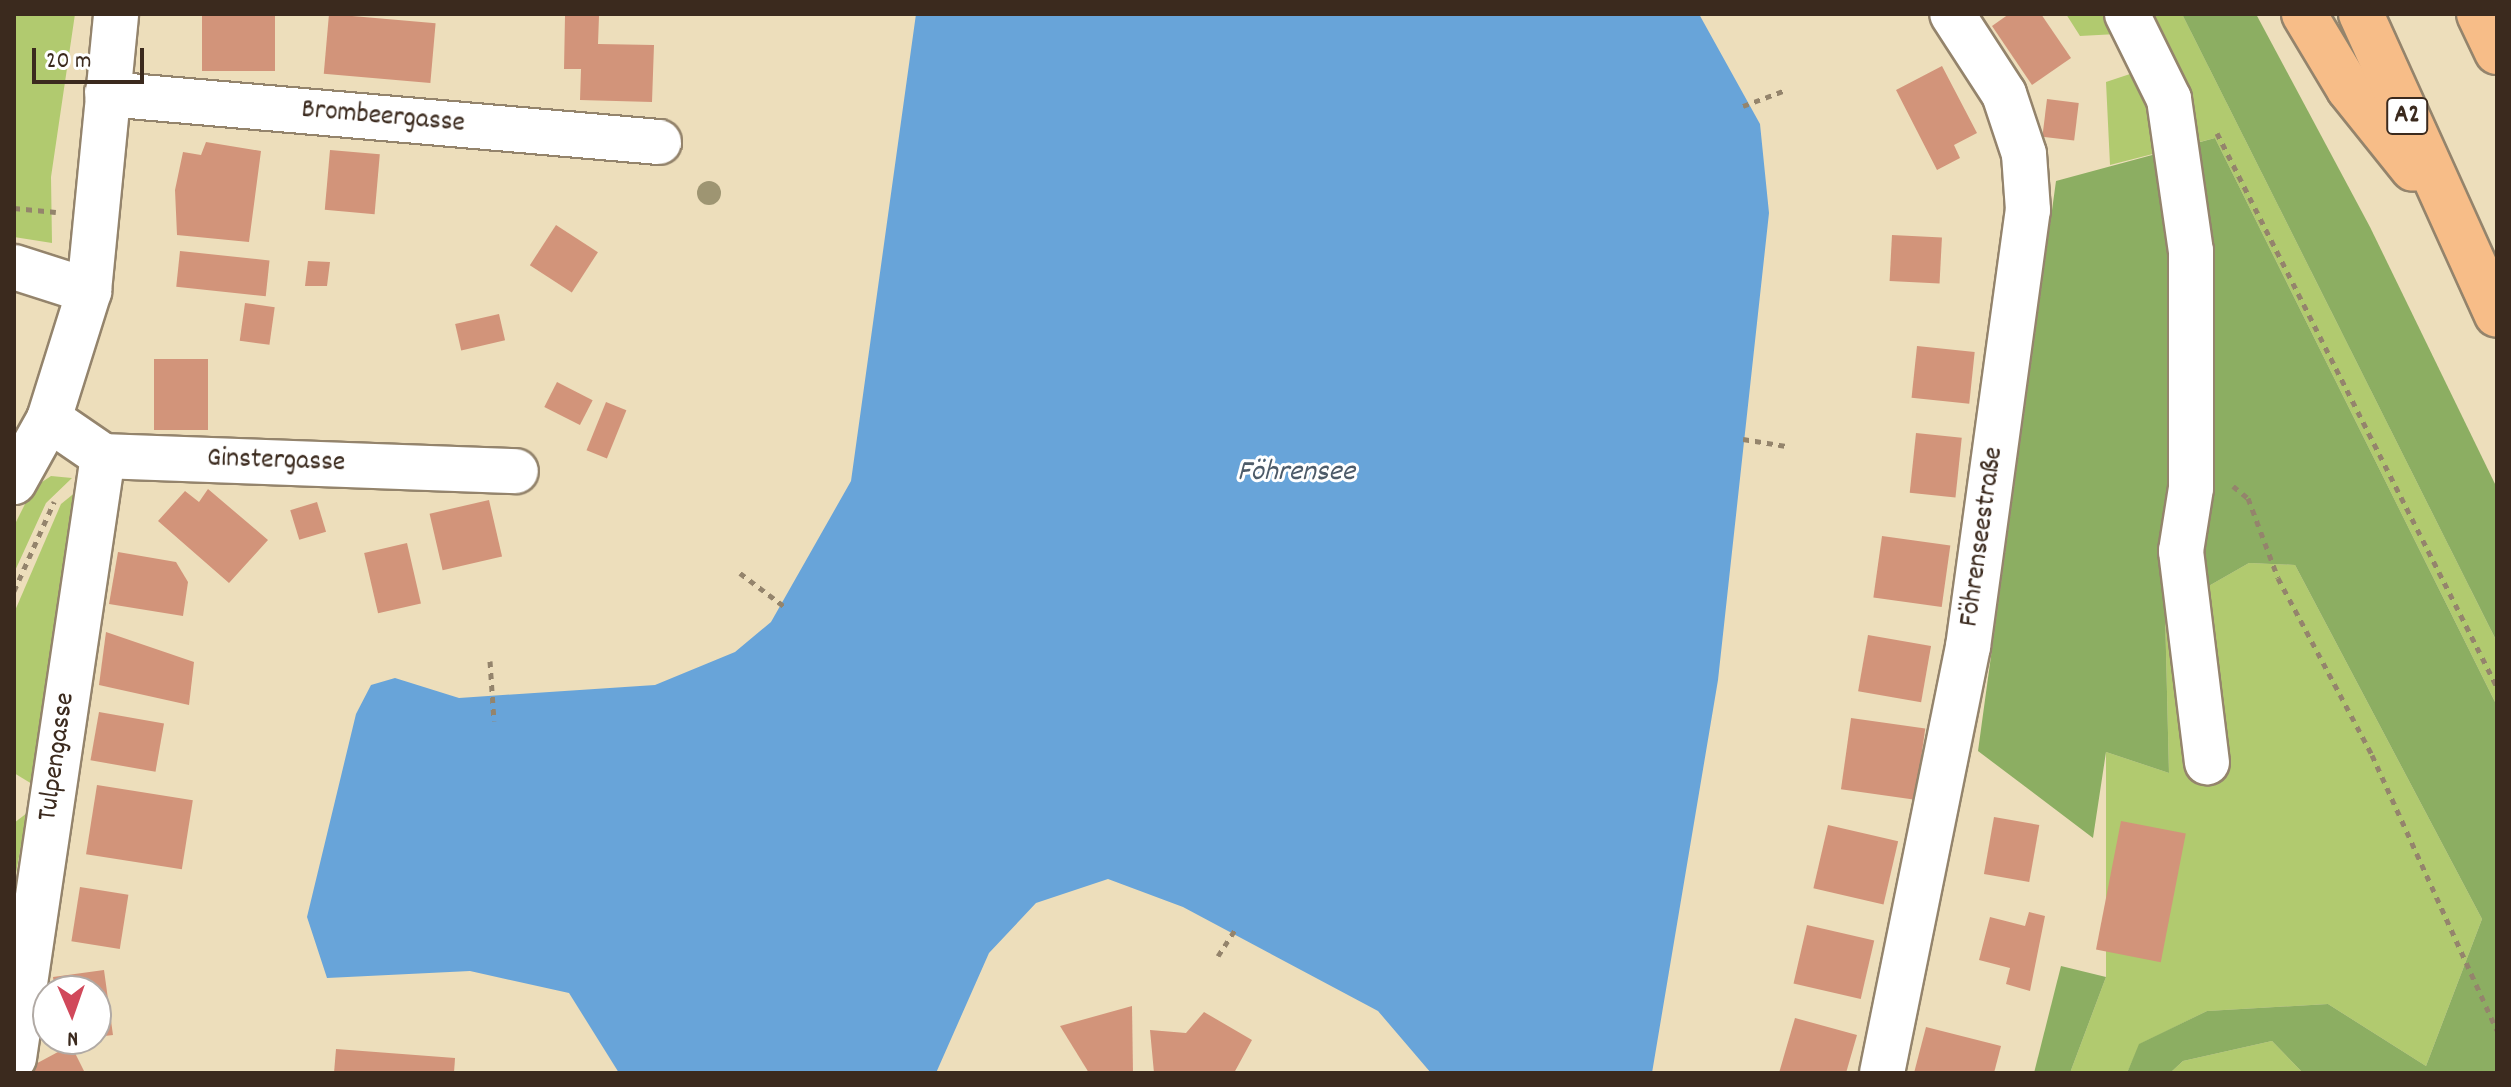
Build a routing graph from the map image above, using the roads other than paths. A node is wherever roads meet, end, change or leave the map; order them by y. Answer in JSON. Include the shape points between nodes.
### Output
{"nodes":[{"id":1,"x":116,"y":14,"type":"edge"},
{"id":2,"x":1952,"y":14,"type":"edge"},
{"id":3,"x":2127,"y":14,"type":"edge"},
{"id":4,"x":2304,"y":14,"type":"edge"},
{"id":5,"x":2361,"y":14,"type":"edge"},
{"id":6,"x":2479,"y":14,"type":"edge"},
{"id":7,"x":2497,"y":52,"type":"edge"},
{"id":8,"x":107,"y":94,"type":"junction"},
{"id":9,"x":659,"y":142,"type":"dead end"},
{"id":10,"x":2453,"y":218,"type":"junction"},
{"id":11,"x":14,"y":267,"type":"edge"},
{"id":12,"x":89,"y":291,"type":"junction"},
{"id":13,"x":2497,"y":315,"type":"edge"},
{"id":14,"x":49,"y":419,"type":"junction"},
{"id":15,"x":103,"y":456,"type":"junction"},
{"id":16,"x":516,"y":471,"type":"dead end"},
{"id":17,"x":14,"y":482,"type":"edge"},
{"id":18,"x":2207,"y":762,"type":"dead end"},
{"id":19,"x":14,"y":1058,"type":"edge"},
{"id":20,"x":1882,"y":1073,"type":"edge"}],
"edges":[{"from":1,"to":8,"type":"street"},
{"from":2,"to":20,"type":"street","name":"Föhrenseestraße","via":[[2004,94],[2024,154],[2028,210],[1968,647]]},
{"from":3,"to":18,"type":"street","via":[[2169,99],[2189,236],[2191,488],[2181,551]]},
{"from":4,"to":10,"type":"highway","via":[[2349,89]]},
{"from":5,"to":10,"type":"highway","number":"A2"},
{"from":6,"to":7,"type":"highway"},
{"from":8,"to":9,"type":"street","name":"Brombeergasse"},
{"from":8,"to":12,"type":"street"},
{"from":10,"to":13,"type":"highway","number":"A2"},
{"from":11,"to":12,"type":"street"},
{"from":12,"to":14,"type":"street"},
{"from":14,"to":15,"type":"street"},
{"from":14,"to":17,"type":"street"},
{"from":15,"to":16,"type":"street","name":"Ginstergasse"},
{"from":15,"to":19,"type":"street","name":"Tulpengasse"}]}
